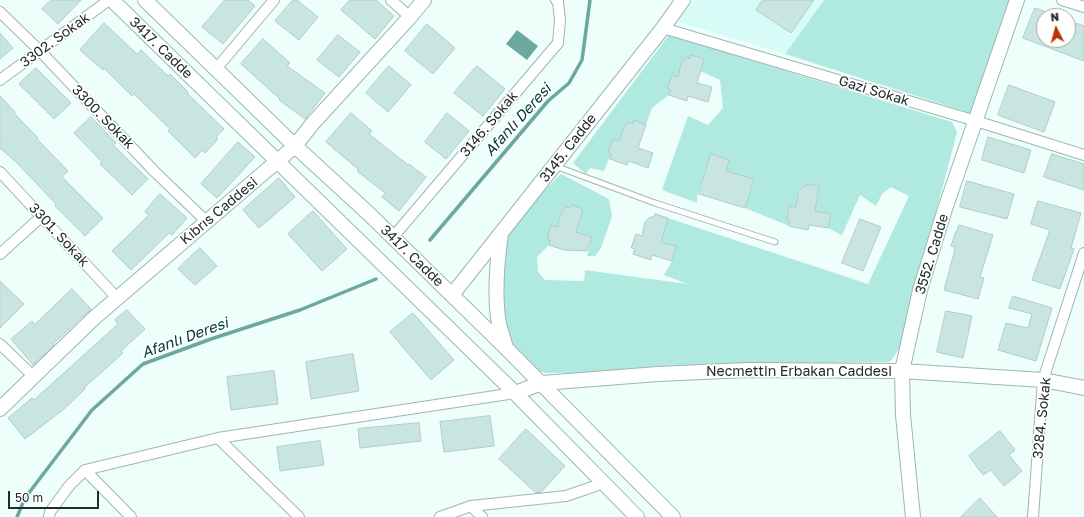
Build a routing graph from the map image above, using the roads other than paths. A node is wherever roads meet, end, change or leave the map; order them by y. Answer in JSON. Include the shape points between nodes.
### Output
{"nodes":[{"id":1,"x":111,"y":0,"type":"edge"},
{"id":2,"x":145,"y":0,"type":"edge"},
{"id":3,"x":274,"y":0,"type":"edge"},
{"id":4,"x":391,"y":0,"type":"edge"},
{"id":5,"x":424,"y":0,"type":"edge"},
{"id":6,"x":683,"y":0,"type":"edge"},
{"id":7,"x":1017,"y":0,"type":"edge"},
{"id":8,"x":1062,"y":0,"type":"edge"},
{"id":9,"x":557,"y":1,"type":"edge"},
{"id":10,"x":1084,"y":7,"type":"edge"},
{"id":11,"x":0,"y":12,"type":"edge"},
{"id":12,"x":410,"y":17,"type":"junction"},
{"id":13,"x":663,"y":28,"type":"junction"},
{"id":14,"x":39,"y":50,"type":"junction"},
{"id":15,"x":216,"y":69,"type":"junction"},
{"id":16,"x":0,"y":80,"type":"edge"},
{"id":17,"x":976,"y":121,"type":"junction"},
{"id":18,"x":295,"y":146,"type":"junction"},
{"id":19,"x":1084,"y":154,"type":"edge"},
{"id":20,"x":278,"y":161,"type":"junction"},
{"id":21,"x":554,"y":165,"type":"junction"},
{"id":22,"x":0,"y":172,"type":"edge"},
{"id":23,"x":41,"y":216,"type":"junction"},
{"id":24,"x":206,"y":221,"type":"junction"},
{"id":25,"x":501,"y":233,"type":"junction"},
{"id":26,"x":392,"y":237,"type":"junction"},
{"id":27,"x":775,"y":242,"type":"dead end"},
{"id":28,"x":1084,"y":253,"type":"edge"},
{"id":29,"x":0,"y":254,"type":"edge"},
{"id":30,"x":452,"y":295,"type":"junction"},
{"id":31,"x":117,"y":298,"type":"junction"},
{"id":32,"x":0,"y":344,"type":"edge"},
{"id":33,"x":506,"y":348,"type":"junction"},
{"id":34,"x":902,"y":371,"type":"junction"},
{"id":35,"x":33,"y":376,"type":"junction"},
{"id":36,"x":1043,"y":380,"type":"junction"},
{"id":37,"x":542,"y":383,"type":"junction"},
{"id":38,"x":1084,"y":388,"type":"edge"},
{"id":39,"x":515,"y":393,"type":"junction"},
{"id":40,"x":0,"y":409,"type":"edge"},
{"id":41,"x":218,"y":438,"type":"junction"},
{"id":42,"x":85,"y":470,"type":"junction"},
{"id":43,"x":604,"y":483,"type":"junction"},
{"id":44,"x":471,"y":506,"type":"junction"},
{"id":45,"x":49,"y":517,"type":"edge"},
{"id":46,"x":131,"y":517,"type":"edge"},
{"id":47,"x":299,"y":517,"type":"edge"},
{"id":48,"x":440,"y":517,"type":"edge"},
{"id":49,"x":482,"y":517,"type":"edge"},
{"id":50,"x":637,"y":517,"type":"edge"},
{"id":51,"x":673,"y":517,"type":"edge"},
{"id":52,"x":913,"y":517,"type":"edge"},
{"id":53,"x":1034,"y":517,"type":"edge"}],
"edges":[{"from":1,"to":14,"type":"street","name":"3302. Sokak"},
{"from":1,"to":20,"type":"street","name":"3417. Cadde"},
{"from":2,"to":15,"type":"street","name":"3417. Cadde"},
{"from":3,"to":15,"type":"street"},
{"from":4,"to":12,"type":"street"},
{"from":5,"to":12,"type":"street","name":"Kıbrıs Caddesi"},
{"from":6,"to":13,"type":"street","name":"3145. Cadde"},
{"from":7,"to":17,"type":"street","name":"3552. Cadde"},
{"from":8,"to":10,"type":"street"},
{"from":9,"to":26,"type":"street","name":"3146. Sokak","via":[[560,21],[558,43]]},
{"from":11,"to":14,"type":"street","name":"3300. Sokak"},
{"from":12,"to":18,"type":"street","name":"Kıbrıs Caddesi"},
{"from":13,"to":17,"type":"street","name":"Gazi Sokak"},
{"from":13,"to":21,"type":"street","name":"3145. Cadde"},
{"from":14,"to":16,"type":"street","name":"3302. Sokak"},
{"from":14,"to":24,"type":"street","name":"3300. Sokak","via":[[154,171]]},
{"from":15,"to":18,"type":"street","name":"3417. Cadde"},
{"from":17,"to":19,"type":"street","name":"Gazi Sokak"},
{"from":17,"to":34,"type":"street","name":"3552. Cadde","via":[[920,290]]},
{"from":18,"to":20,"type":"street","name":"Kıbrıs Caddesi"},
{"from":18,"to":26,"type":"street","name":"3417. Cadde"},
{"from":20,"to":24,"type":"street","name":"Kıbrıs Caddesi"},
{"from":20,"to":39,"type":"street","name":"3417. Cadde"},
{"from":21,"to":25,"type":"street","name":"3145. Cadde"},
{"from":21,"to":27,"type":"lane","via":[[655,203]]},
{"from":22,"to":23,"type":"street","name":"3301. Sokak"},
{"from":23,"to":29,"type":"street"},
{"from":23,"to":31,"type":"street","name":"3301. Sokak"},
{"from":24,"to":31,"type":"street","name":"Kıbrıs Caddesi"},
{"from":25,"to":30,"type":"street","name":"3145. Cadde"},
{"from":25,"to":33,"type":"street","via":[[497,260],[497,294],[499,323]]},
{"from":26,"to":30,"type":"street","name":"3417. Cadde"},
{"from":28,"to":36,"type":"street","name":"3284. Sokak"},
{"from":30,"to":33,"type":"street","name":"3417. Cadde"},
{"from":31,"to":35,"type":"street","name":"Kıbrıs Caddesi"},
{"from":32,"to":35,"type":"street"},
{"from":33,"to":37,"type":"street","name":"3417. Cadde"},
{"from":34,"to":36,"type":"street","name":"Necmettin Erbakan Caddesi"},
{"from":34,"to":37,"type":"street","name":"Necmettin Erbakan Caddesi","via":[[747,370]]},
{"from":34,"to":52,"type":"street","name":"3552. Cadde","via":[[903,415]]},
{"from":35,"to":40,"type":"street","name":"Kıbrıs Caddesi"},
{"from":36,"to":38,"type":"street","name":"Necmettin Erbakan Caddesi"},
{"from":36,"to":53,"type":"street","name":"3284. Sokak"},
{"from":37,"to":39,"type":"street","name":"Necmettin Erbakan Caddesi"},
{"from":37,"to":51,"type":"street","name":"3417. Cadde"},
{"from":39,"to":41,"type":"street"},
{"from":39,"to":43,"type":"street","name":"3417. Cadde"},
{"from":41,"to":42,"type":"street"},
{"from":41,"to":47,"type":"street"},
{"from":42,"to":45,"type":"street","via":[[69,486]]},
{"from":42,"to":46,"type":"street"},
{"from":43,"to":44,"type":"street","via":[[566,496]]},
{"from":43,"to":50,"type":"street","name":"3417. Cadde"},
{"from":44,"to":48,"type":"street"},
{"from":44,"to":49,"type":"street"}]}
